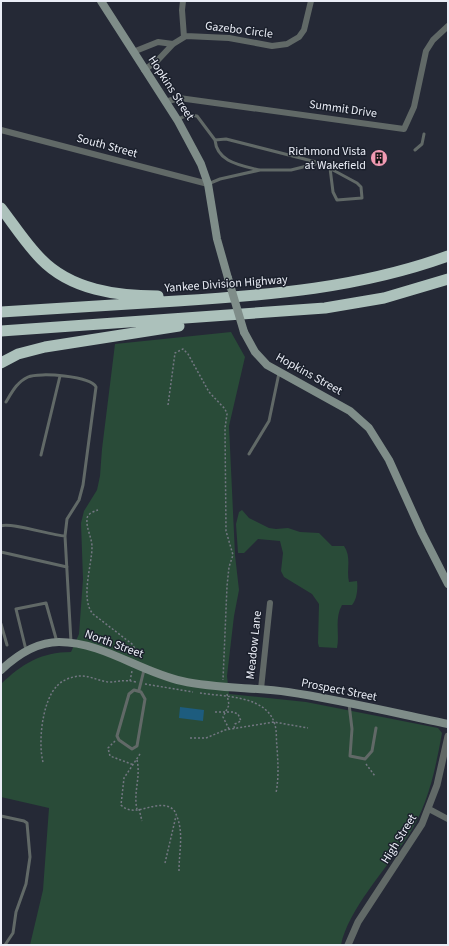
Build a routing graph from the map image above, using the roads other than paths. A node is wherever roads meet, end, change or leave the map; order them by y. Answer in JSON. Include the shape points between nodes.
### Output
{"nodes":[{"id":1,"x":101,"y":1,"type":"edge"},
{"id":2,"x":183,"y":1,"type":"edge"},
{"id":3,"x":311,"y":1,"type":"edge"},
{"id":4,"x":448,"y":26,"type":"edge"},
{"id":5,"x":184,"y":37,"type":"junction"},
{"id":6,"x":173,"y":44,"type":"junction"},
{"id":7,"x":133,"y":52,"type":"junction"},
{"id":8,"x":144,"y":70,"type":"junction"},
{"id":9,"x":165,"y":102,"type":"junction"},
{"id":10,"x":176,"y":119,"type":"junction"},
{"id":11,"x":1,"y":130,"type":"edge"},
{"id":12,"x":424,"y":134,"type":"dead end"},
{"id":13,"x":215,"y":140,"type":"junction"},
{"id":14,"x":415,"y":150,"type":"dead end"},
{"id":15,"x":320,"y":163,"type":"junction"},
{"id":16,"x":330,"y":168,"type":"junction"},
{"id":17,"x":260,"y":170,"type":"junction"},
{"id":18,"x":208,"y":184,"type":"junction"},
{"id":19,"x":1,"y":208,"type":"edge"},
{"id":20,"x":448,"y":256,"type":"edge"},
{"id":21,"x":448,"y":279,"type":"edge"},
{"id":22,"x":263,"y":295,"type":"junction"},
{"id":23,"x":1,"y":312,"type":"edge"},
{"id":24,"x":274,"y":313,"type":"junction"},
{"id":25,"x":1,"y":331,"type":"edge"},
{"id":26,"x":1,"y":363,"type":"edge"},
{"id":27,"x":279,"y":373,"type":"junction"},
{"id":28,"x":60,"y":376,"type":"junction"},
{"id":29,"x":6,"y":402,"type":"dead end"},
{"id":30,"x":249,"y":454,"type":"dead end"},
{"id":31,"x":41,"y":455,"type":"dead end"},
{"id":32,"x":1,"y":526,"type":"edge"},
{"id":33,"x":65,"y":536,"type":"junction"},
{"id":34,"x":1,"y":552,"type":"edge"},
{"id":35,"x":67,"y":567,"type":"junction"},
{"id":36,"x":448,"y":584,"type":"edge"},
{"id":37,"x":270,"y":602,"type":"dead end"},
{"id":38,"x":1,"y":624,"type":"edge"},
{"id":39,"x":57,"y":642,"type":"junction"},
{"id":40,"x":71,"y":642,"type":"junction"},
{"id":41,"x":7,"y":645,"type":"dead end"},
{"id":42,"x":26,"y":651,"type":"junction"},
{"id":43,"x":145,"y":668,"type":"junction"},
{"id":44,"x":1,"y":670,"type":"edge"},
{"id":45,"x":224,"y":686,"type":"joint"},
{"id":46,"x":261,"y":689,"type":"junction"},
{"id":47,"x":139,"y":690,"type":"junction"},
{"id":48,"x":349,"y":704,"type":"junction"},
{"id":49,"x":448,"y":724,"type":"edge"},
{"id":50,"x":376,"y":728,"type":"dead end"},
{"id":51,"x":448,"y":736,"type":"edge"},
{"id":52,"x":429,"y":809,"type":"junction"},
{"id":53,"x":1,"y":816,"type":"edge"},
{"id":54,"x":448,"y":819,"type":"edge"},
{"id":55,"x":5,"y":945,"type":"edge"},
{"id":56,"x":348,"y":945,"type":"edge"}],
"edges":[{"from":1,"to":7,"type":"main road","name":"Hopkins Street"},
{"from":2,"to":5,"type":"street"},
{"from":3,"to":5,"type":"street","name":"Gazebo Circle","via":[[302,34],[283,46],[229,38]]},
{"from":4,"to":9,"type":"street","name":"Summit Drive","via":[[426,50],[414,107],[404,129],[179,98]]},
{"from":5,"to":6,"type":"street"},
{"from":6,"to":7,"type":"street","via":[[158,42]]},
{"from":6,"to":8,"type":"street"},
{"from":7,"to":8,"type":"main road","name":"Hopkins Street"},
{"from":8,"to":9,"type":"main road","name":"Hopkins Street"},
{"from":9,"to":10,"type":"main road","name":"Hopkins Street"},
{"from":10,"to":13,"type":"lane","via":[[188,115],[197,116]]},
{"from":10,"to":18,"type":"main road","name":"Hopkins Street","via":[[196,154]]},
{"from":11,"to":18,"type":"street","name":"South Street"},
{"from":12,"to":14,"type":"lane","via":[[422,144]]},
{"from":13,"to":15,"type":"lane","via":[[226,139]]},
{"from":13,"to":17,"type":"lane","via":[[216,149],[221,156],[241,166]]},
{"from":15,"to":16,"type":"lane"},
{"from":15,"to":17,"type":"lane","via":[[291,170]]},
{"from":16,"to":16,"type":"lane","via":[[357,183],[361,187],[362,198],[337,200],[333,192]]},
{"from":17,"to":18,"type":"lane"},
{"from":18,"to":27,"type":"main road","name":"Hopkins Street","bridge":true,"via":[[217,239],[244,332],[258,357]]},
{"from":19,"to":22,"type":"highway","via":[[46,264],[61,276],[84,286],[122,294],[151,296]]},
{"from":20,"to":22,"type":"highway","name":"Yankee Division Highway","via":[[357,282]]},
{"from":21,"to":24,"type":"highway","via":[[364,302]]},
{"from":22,"to":23,"type":"highway","name":"Yankee Division Highway"},
{"from":24,"to":25,"type":"highway"},
{"from":24,"to":26,"type":"highway","via":[[85,339],[25,352]]},
{"from":27,"to":30,"type":"lane","via":[[268,421]]},
{"from":27,"to":36,"type":"main road","name":"Hopkins Street","via":[[350,412],[369,428],[389,460]]},
{"from":28,"to":29,"type":"lane","via":[[44,374],[28,377],[19,383]]},
{"from":28,"to":31,"type":"lane"},
{"from":28,"to":33,"type":"lane","via":[[88,381],[96,387],[83,485],[78,500],[68,515]]},
{"from":32,"to":33,"type":"lane","via":[[11,525]]},
{"from":33,"to":35,"type":"lane"},
{"from":34,"to":35,"type":"lane"},
{"from":35,"to":40,"type":"lane"},
{"from":37,"to":46,"type":"street","name":"Meadow Lane"},
{"from":38,"to":41,"type":"lane"},
{"from":39,"to":40,"type":"main road","name":"North Street"},
{"from":39,"to":42,"type":"main road","name":"North Street"},
{"from":39,"to":42,"type":"lane","via":[[46,603],[16,609]]},
{"from":40,"to":43,"type":"main road","name":"North Street"},
{"from":42,"to":44,"type":"main road","name":"North Street"},
{"from":43,"to":45,"type":"main road","name":"North Street","via":[[181,681]]},
{"from":43,"to":47,"type":"lane"},
{"from":45,"to":46,"type":"main road","name":"Prospect Street"},
{"from":46,"to":48,"type":"main road","name":"Prospect Street"},
{"from":47,"to":47,"type":"lane","via":[[134,690],[130,694],[117,734],[118,739],[132,749],[137,746],[145,699]]},
{"from":48,"to":49,"type":"main road","name":"Prospect Street"},
{"from":48,"to":50,"type":"lane","via":[[352,729],[350,756],[365,759],[372,750]]},
{"from":51,"to":52,"type":"street","name":"High Street","via":[[439,780]]},
{"from":52,"to":54,"type":"street"},
{"from":52,"to":56,"type":"street","name":"High Street","via":[[414,840],[354,928]]},
{"from":53,"to":55,"type":"lane","via":[[27,823],[30,857],[26,884],[16,912],[13,932]]}]}
